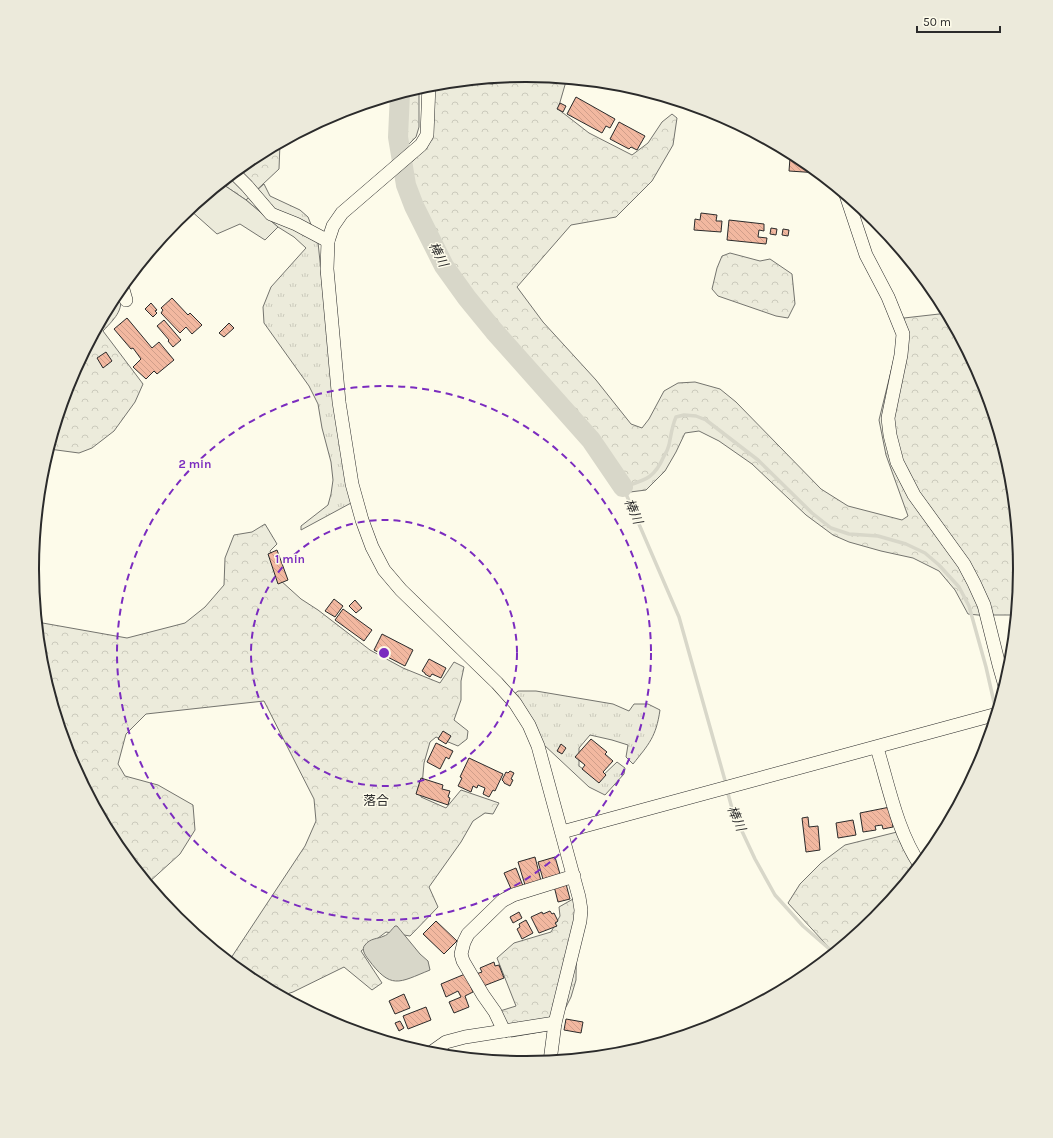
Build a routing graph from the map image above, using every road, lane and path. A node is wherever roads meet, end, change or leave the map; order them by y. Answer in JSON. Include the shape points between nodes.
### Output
{"nodes":[{"id":1,"x":429,"y":92,"type":"edge"},
{"id":2,"x":238,"y":177,"type":"edge"},
{"id":3,"x":848,"y":202,"type":"edge"},
{"id":4,"x":328,"y":241,"type":"junction"},
{"id":5,"x":124,"y":294,"type":"edge"},
{"id":6,"x":126,"y":300,"type":"dead end"},
{"id":7,"x":1002,"y":676,"type":"edge"},
{"id":8,"x":991,"y":716,"type":"edge"},
{"id":9,"x":877,"y":748,"type":"junction"},
{"id":10,"x":562,"y":832,"type":"junction"},
{"id":11,"x":917,"y":861,"type":"edge"},
{"id":12,"x":574,"y":876,"type":"junction"},
{"id":13,"x":555,"y":1023,"type":"junction"},
{"id":14,"x":504,"y":1031,"type":"junction"},
{"id":15,"x":437,"y":1048,"type":"edge"},
{"id":16,"x":551,"y":1055,"type":"edge"}],
"edges":[{"from":1,"to":4,"type":"street","via":[[427,135],[421,145],[342,213],[333,226]]},
{"from":2,"to":4,"type":"street","via":[[271,214]]},
{"from":3,"to":7,"type":"street","via":[[866,255],[888,297],[903,334],[888,418],[897,462],[914,495],[974,582],[984,605]]},
{"from":4,"to":10,"type":"street","via":[[327,268],[339,402],[352,484],[372,547],[384,570],[401,590],[515,703],[538,746]]},
{"from":5,"to":6,"type":"street"},
{"from":8,"to":9,"type":"street"},
{"from":9,"to":10,"type":"street"},
{"from":9,"to":11,"type":"street","via":[[901,830]]},
{"from":10,"to":12,"type":"street"},
{"from":12,"to":13,"type":"street","via":[[581,910],[580,921]]},
{"from":12,"to":14,"type":"street","via":[[513,895],[502,901],[468,934],[464,942],[461,954],[463,961]]},
{"from":13,"to":14,"type":"street"},
{"from":13,"to":16,"type":"street"},
{"from":14,"to":15,"type":"street","via":[[464,1037],[446,1042]]}]}
